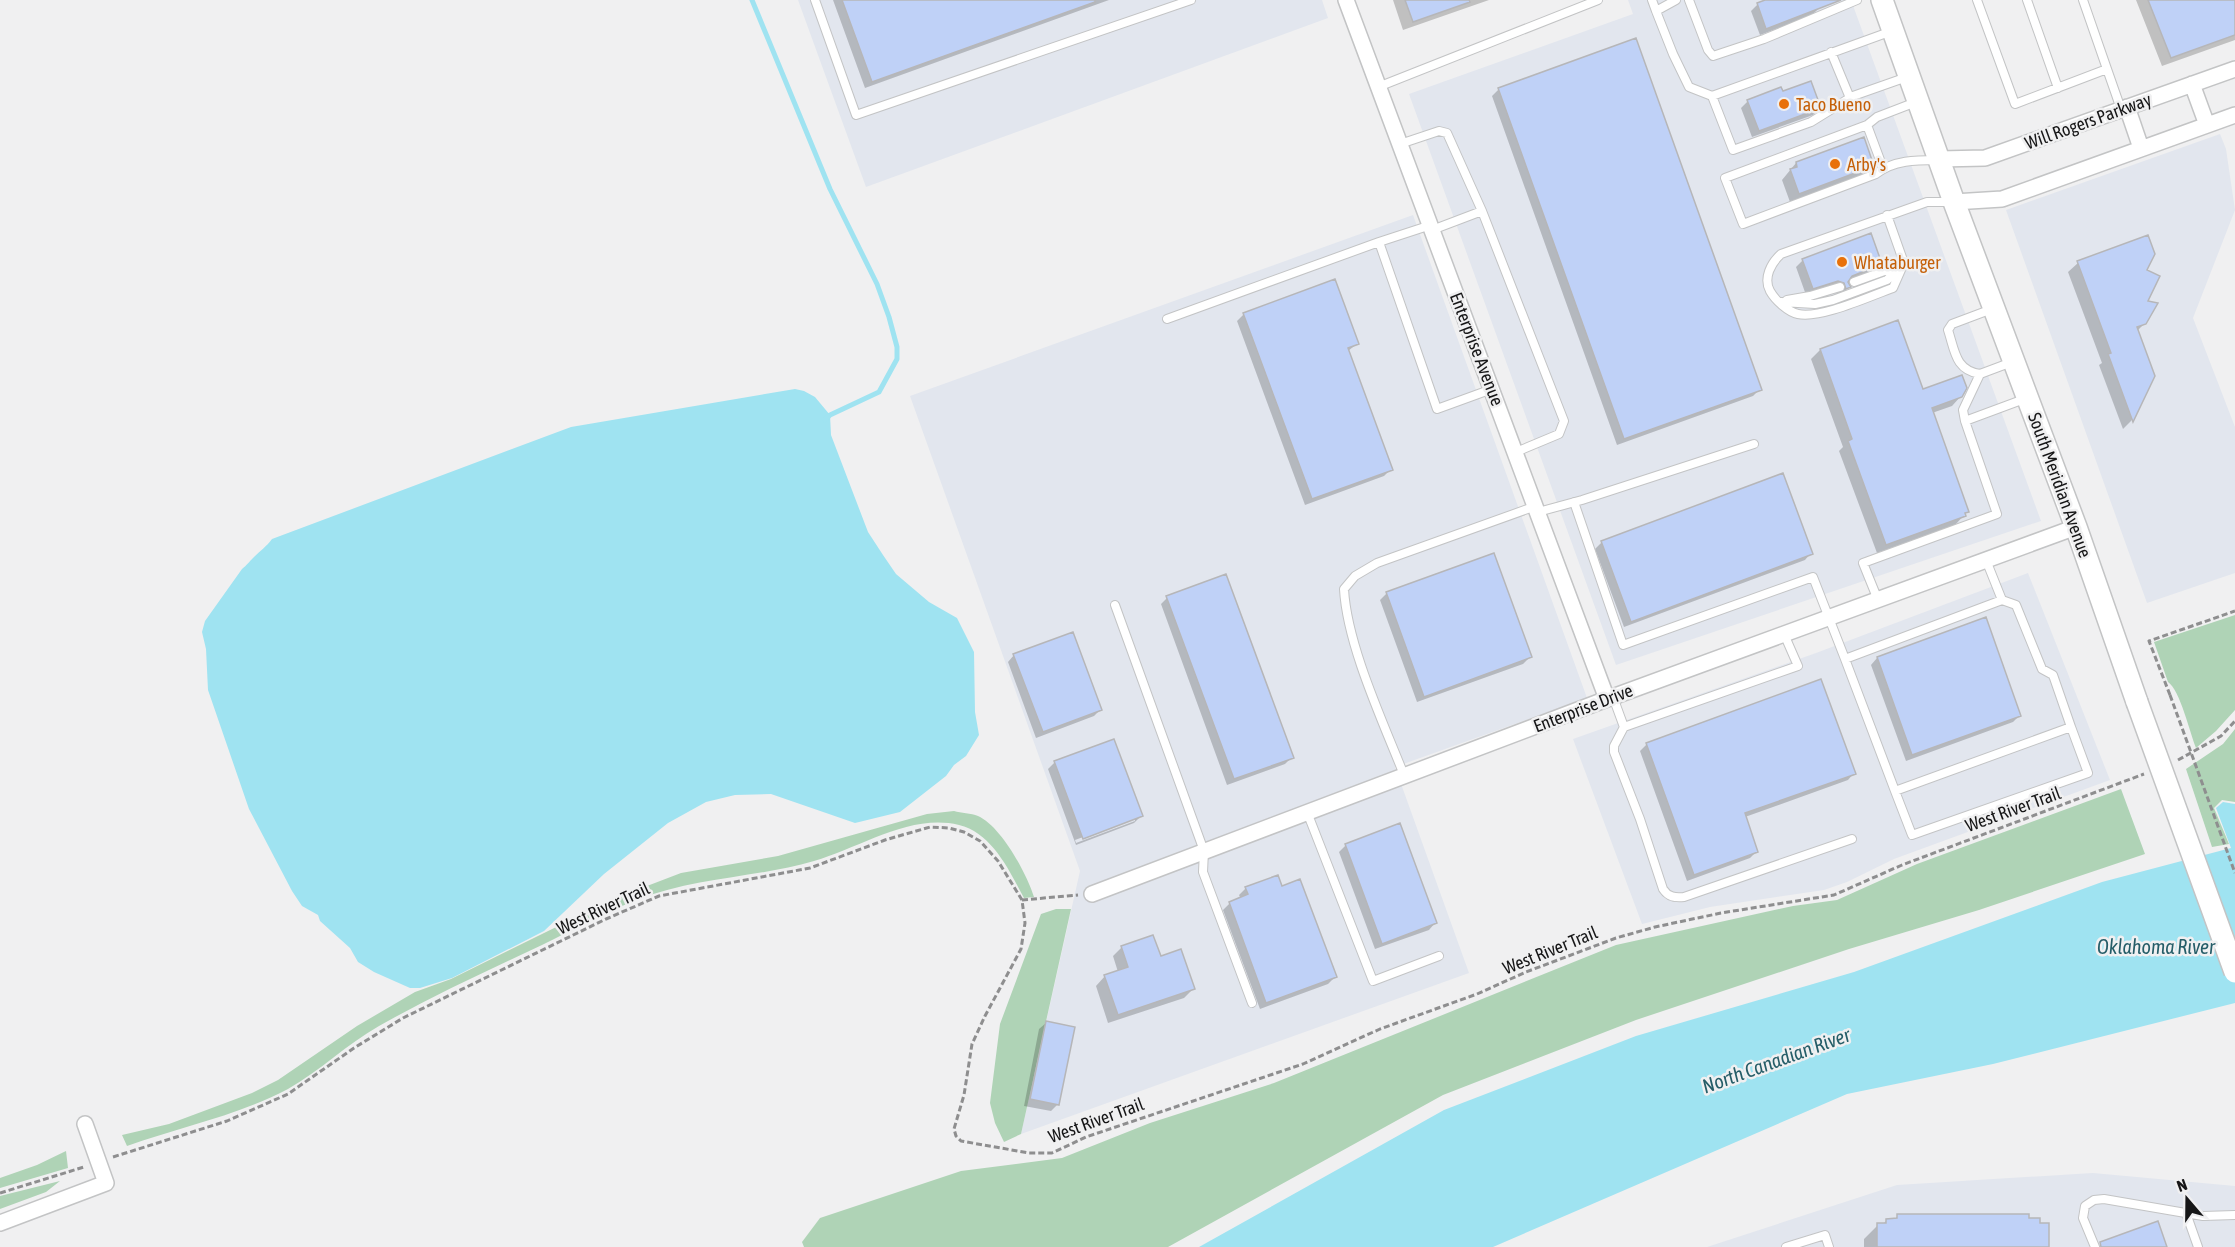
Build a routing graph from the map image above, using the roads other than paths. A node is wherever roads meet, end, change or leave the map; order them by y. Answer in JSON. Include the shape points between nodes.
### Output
{"nodes":[{"id":1,"x":815,"y":0,"type":"edge"},
{"id":2,"x":1191,"y":0,"type":"edge"},
{"id":3,"x":1346,"y":0,"type":"edge"},
{"id":4,"x":1598,"y":0,"type":"edge"},
{"id":5,"x":1652,"y":0,"type":"edge"},
{"id":6,"x":1676,"y":0,"type":"edge"},
{"id":7,"x":1689,"y":0,"type":"edge"},
{"id":8,"x":1857,"y":0,"type":"edge"},
{"id":9,"x":1882,"y":0,"type":"edge"},
{"id":10,"x":1977,"y":0,"type":"edge"},
{"id":11,"x":2027,"y":0,"type":"edge"},
{"id":12,"x":2083,"y":0,"type":"edge"},
{"id":13,"x":1656,"y":11,"type":"junction"},
{"id":14,"x":1893,"y":31,"type":"junction"},
{"id":15,"x":1831,"y":52,"type":"junction"},
{"id":16,"x":2107,"y":69,"type":"junction"},
{"id":17,"x":2235,"y":69,"type":"edge"},
{"id":18,"x":1909,"y":76,"type":"junction"},
{"id":19,"x":2192,"y":84,"type":"junction"},
{"id":20,"x":1378,"y":87,"type":"junction"},
{"id":21,"x":2058,"y":88,"type":"junction"},
{"id":22,"x":1712,"y":96,"type":"junction"},
{"id":23,"x":1850,"y":98,"type":"junction"},
{"id":24,"x":1918,"y":101,"type":"junction"},
{"id":25,"x":2124,"y":108,"type":"junction"},
{"id":26,"x":2235,"y":115,"type":"edge"},
{"id":27,"x":1867,"y":125,"type":"junction"},
{"id":28,"x":2207,"y":125,"type":"junction"},
{"id":29,"x":1400,"y":144,"type":"junction"},
{"id":30,"x":2141,"y":148,"type":"junction"},
{"id":31,"x":1939,"y":159,"type":"junction"},
{"id":32,"x":1883,"y":168,"type":"junction"},
{"id":33,"x":1954,"y":202,"type":"junction"},
{"id":34,"x":1482,"y":211,"type":"junction"},
{"id":35,"x":1887,"y":215,"type":"junction"},
{"id":36,"x":1431,"y":228,"type":"junction"},
{"id":37,"x":1379,"y":242,"type":"junction"},
{"id":38,"x":1904,"y":263,"type":"junction"},
{"id":39,"x":1854,"y":282,"type":"dead end"},
{"id":40,"x":1840,"y":287,"type":"dead end"},
{"id":41,"x":1777,"y":301,"type":"junction"},
{"id":42,"x":1994,"y":308,"type":"junction"},
{"id":43,"x":1167,"y":319,"type":"dead end"},
{"id":44,"x":2014,"y":361,"type":"junction"},
{"id":45,"x":1980,"y":374,"type":"junction"},
{"id":46,"x":1492,"y":389,"type":"junction"},
{"id":47,"x":2028,"y":398,"type":"junction"},
{"id":48,"x":1965,"y":421,"type":"junction"},
{"id":49,"x":1754,"y":444,"type":"dead end"},
{"id":50,"x":1516,"y":452,"type":"junction"},
{"id":51,"x":1574,"y":502,"type":"junction"},
{"id":52,"x":1537,"y":509,"type":"junction"},
{"id":53,"x":2076,"y":527,"type":"junction"},
{"id":54,"x":1986,"y":560,"type":"junction"},
{"id":55,"x":1878,"y":600,"type":"junction"},
{"id":56,"x":2002,"y":600,"type":"junction"},
{"id":57,"x":1115,"y":605,"type":"dead end"},
{"id":58,"x":1829,"y":617,"type":"junction"},
{"id":59,"x":1784,"y":634,"type":"junction"},
{"id":60,"x":1845,"y":659,"type":"junction"},
{"id":61,"x":1610,"y":698,"type":"junction"},
{"id":62,"x":1624,"y":727,"type":"junction"},
{"id":63,"x":2072,"y":727,"type":"junction"},
{"id":64,"x":1404,"y":775,"type":"junction"},
{"id":65,"x":1895,"y":791,"type":"junction"},
{"id":66,"x":1307,"y":812,"type":"junction"},
{"id":67,"x":1852,"y":839,"type":"dead end"},
{"id":68,"x":1204,"y":851,"type":"junction"},
{"id":69,"x":1092,"y":894,"type":"road end"},
{"id":70,"x":1439,"y":956,"type":"dead end"},
{"id":71,"x":2235,"y":972,"type":"edge"},
{"id":72,"x":1252,"y":1003,"type":"dead end"},
{"id":73,"x":84,"y":1124,"type":"dead end"},
{"id":74,"x":2186,"y":1212,"type":"junction"},
{"id":75,"x":2235,"y":1215,"type":"edge"},
{"id":76,"x":0,"y":1223,"type":"edge"},
{"id":77,"x":1786,"y":1247,"type":"edge"},
{"id":78,"x":1829,"y":1247,"type":"edge"},
{"id":79,"x":2095,"y":1247,"type":"edge"},
{"id":80,"x":2198,"y":1247,"type":"edge"}],
"edges":[{"from":1,"to":2,"type":"lane","via":[[856,115]]},
{"from":3,"to":20,"type":"street","name":"Enterprise Avenue"},
{"from":4,"to":20,"type":"lane"},
{"from":5,"to":13,"type":"lane"},
{"from":6,"to":13,"type":"lane"},
{"from":7,"to":8,"type":"lane","via":[[1713,56]]},
{"from":9,"to":14,"type":"main road","name":"South Meridian Avenue"},
{"from":10,"to":21,"type":"lane","via":[[2015,104]]},
{"from":11,"to":21,"type":"lane"},
{"from":12,"to":16,"type":"lane"},
{"from":13,"to":22,"type":"lane","via":[[1689,87]]},
{"from":14,"to":15,"type":"lane"},
{"from":14,"to":18,"type":"main road","name":"South Meridian Avenue"},
{"from":15,"to":22,"type":"lane"},
{"from":15,"to":23,"type":"lane"},
{"from":16,"to":21,"type":"lane"},
{"from":16,"to":25,"type":"lane"},
{"from":17,"to":19,"type":"street","name":"Will Rogers Parkway"},
{"from":18,"to":23,"type":"lane"},
{"from":18,"to":24,"type":"main road","name":"South Meridian Avenue"},
{"from":19,"to":25,"type":"street","name":"Will Rogers Parkway"},
{"from":19,"to":28,"type":"street"},
{"from":20,"to":29,"type":"street","name":"Enterprise Avenue"},
{"from":22,"to":23,"type":"lane","via":[[1733,150],[1811,122]]},
{"from":24,"to":27,"type":"lane"},
{"from":24,"to":31,"type":"main road","name":"South Meridian Avenue"},
{"from":25,"to":30,"type":"street"},
{"from":25,"to":31,"type":"street","name":"Will Rogers Parkway","via":[[1985,158]]},
{"from":26,"to":28,"type":"street"},
{"from":27,"to":32,"type":"lane"},
{"from":27,"to":32,"type":"lane","via":[[1725,178],[1743,224]]},
{"from":28,"to":30,"type":"street"},
{"from":29,"to":34,"type":"lane","via":[[1438,131],[1447,133]]},
{"from":29,"to":36,"type":"street","name":"Enterprise Avenue"},
{"from":30,"to":33,"type":"street","via":[[2002,199]]},
{"from":31,"to":32,"type":"lane","via":[[1911,160]]},
{"from":31,"to":33,"type":"main road","name":"South Meridian Avenue"},
{"from":33,"to":35,"type":"lane","via":[[1927,202]]},
{"from":33,"to":42,"type":"main road","name":"South Meridian Avenue"},
{"from":34,"to":36,"type":"lane"},
{"from":34,"to":50,"type":"lane","via":[[1564,421],[1559,434]]},
{"from":35,"to":38,"type":"lane"},
{"from":35,"to":41,"type":"lane","via":[[1781,254],[1771,263],[1768,278],[1768,289]]},
{"from":36,"to":37,"type":"lane"},
{"from":36,"to":46,"type":"street","name":"Enterprise Avenue"},
{"from":37,"to":43,"type":"lane"},
{"from":37,"to":46,"type":"lane","via":[[1437,409]]},
{"from":38,"to":39,"type":"lane"},
{"from":38,"to":41,"type":"lane","via":[[1893,288],[1826,312],[1798,314]]},
{"from":40,"to":41,"type":"lane"},
{"from":42,"to":44,"type":"main road","name":"South Meridian Avenue"},
{"from":42,"to":45,"type":"lane","via":[[1952,324],[1948,330],[1961,367]]},
{"from":44,"to":45,"type":"lane"},
{"from":44,"to":47,"type":"main road","name":"South Meridian Avenue"},
{"from":45,"to":48,"type":"lane","via":[[1964,410]]},
{"from":46,"to":50,"type":"street","name":"Enterprise Avenue"},
{"from":47,"to":48,"type":"lane"},
{"from":47,"to":53,"type":"main road","name":"South Meridian Avenue"},
{"from":48,"to":55,"type":"lane","via":[[1997,514],[1863,562]]},
{"from":49,"to":51,"type":"lane"},
{"from":50,"to":52,"type":"street","name":"Enterprise Avenue"},
{"from":51,"to":52,"type":"lane"},
{"from":51,"to":58,"type":"lane","via":[[1623,645],[1813,577]]},
{"from":52,"to":61,"type":"street","name":"Enterprise Avenue"},
{"from":52,"to":64,"type":"lane","via":[[1377,563],[1355,576],[1344,589],[1345,611],[1360,660]]},
{"from":53,"to":54,"type":"street","name":"Enterprise Drive"},
{"from":53,"to":71,"type":"main road","name":"South Meridian Avenue","bridge":true},
{"from":54,"to":55,"type":"street","name":"Enterprise Drive"},
{"from":54,"to":56,"type":"lane"},
{"from":55,"to":58,"type":"street","name":"Enterprise Drive"},
{"from":56,"to":60,"type":"lane"},
{"from":56,"to":63,"type":"lane","via":[[2016,605],[2042,669],[2053,675]]},
{"from":57,"to":68,"type":"lane"},
{"from":58,"to":59,"type":"street","name":"Enterprise Drive"},
{"from":58,"to":60,"type":"lane"},
{"from":59,"to":61,"type":"street","name":"Enterprise Drive"},
{"from":59,"to":62,"type":"lane","via":[[1798,666]]},
{"from":60,"to":65,"type":"lane"},
{"from":61,"to":62,"type":"lane"},
{"from":61,"to":64,"type":"street","name":"Enterprise Drive"},
{"from":62,"to":67,"type":"lane","via":[[1614,753],[1666,894],[1684,897]]},
{"from":63,"to":65,"type":"lane"},
{"from":63,"to":65,"type":"lane","via":[[2088,773],[1912,835]]},
{"from":64,"to":66,"type":"street","name":"Enterprise Drive"},
{"from":66,"to":68,"type":"street","name":"Enterprise Drive"},
{"from":66,"to":70,"type":"lane","via":[[1373,981]]},
{"from":68,"to":69,"type":"street","name":"Enterprise Drive"},
{"from":68,"to":72,"type":"lane","via":[[1203,872]]},
{"from":73,"to":76,"type":"street","via":[[106,1183]]},
{"from":74,"to":75,"type":"lane"},
{"from":74,"to":79,"type":"lane","via":[[2094,1200],[2085,1206],[2083,1218]]},
{"from":74,"to":80,"type":"lane"},
{"from":77,"to":78,"type":"lane","via":[[1825,1235]]}]}
